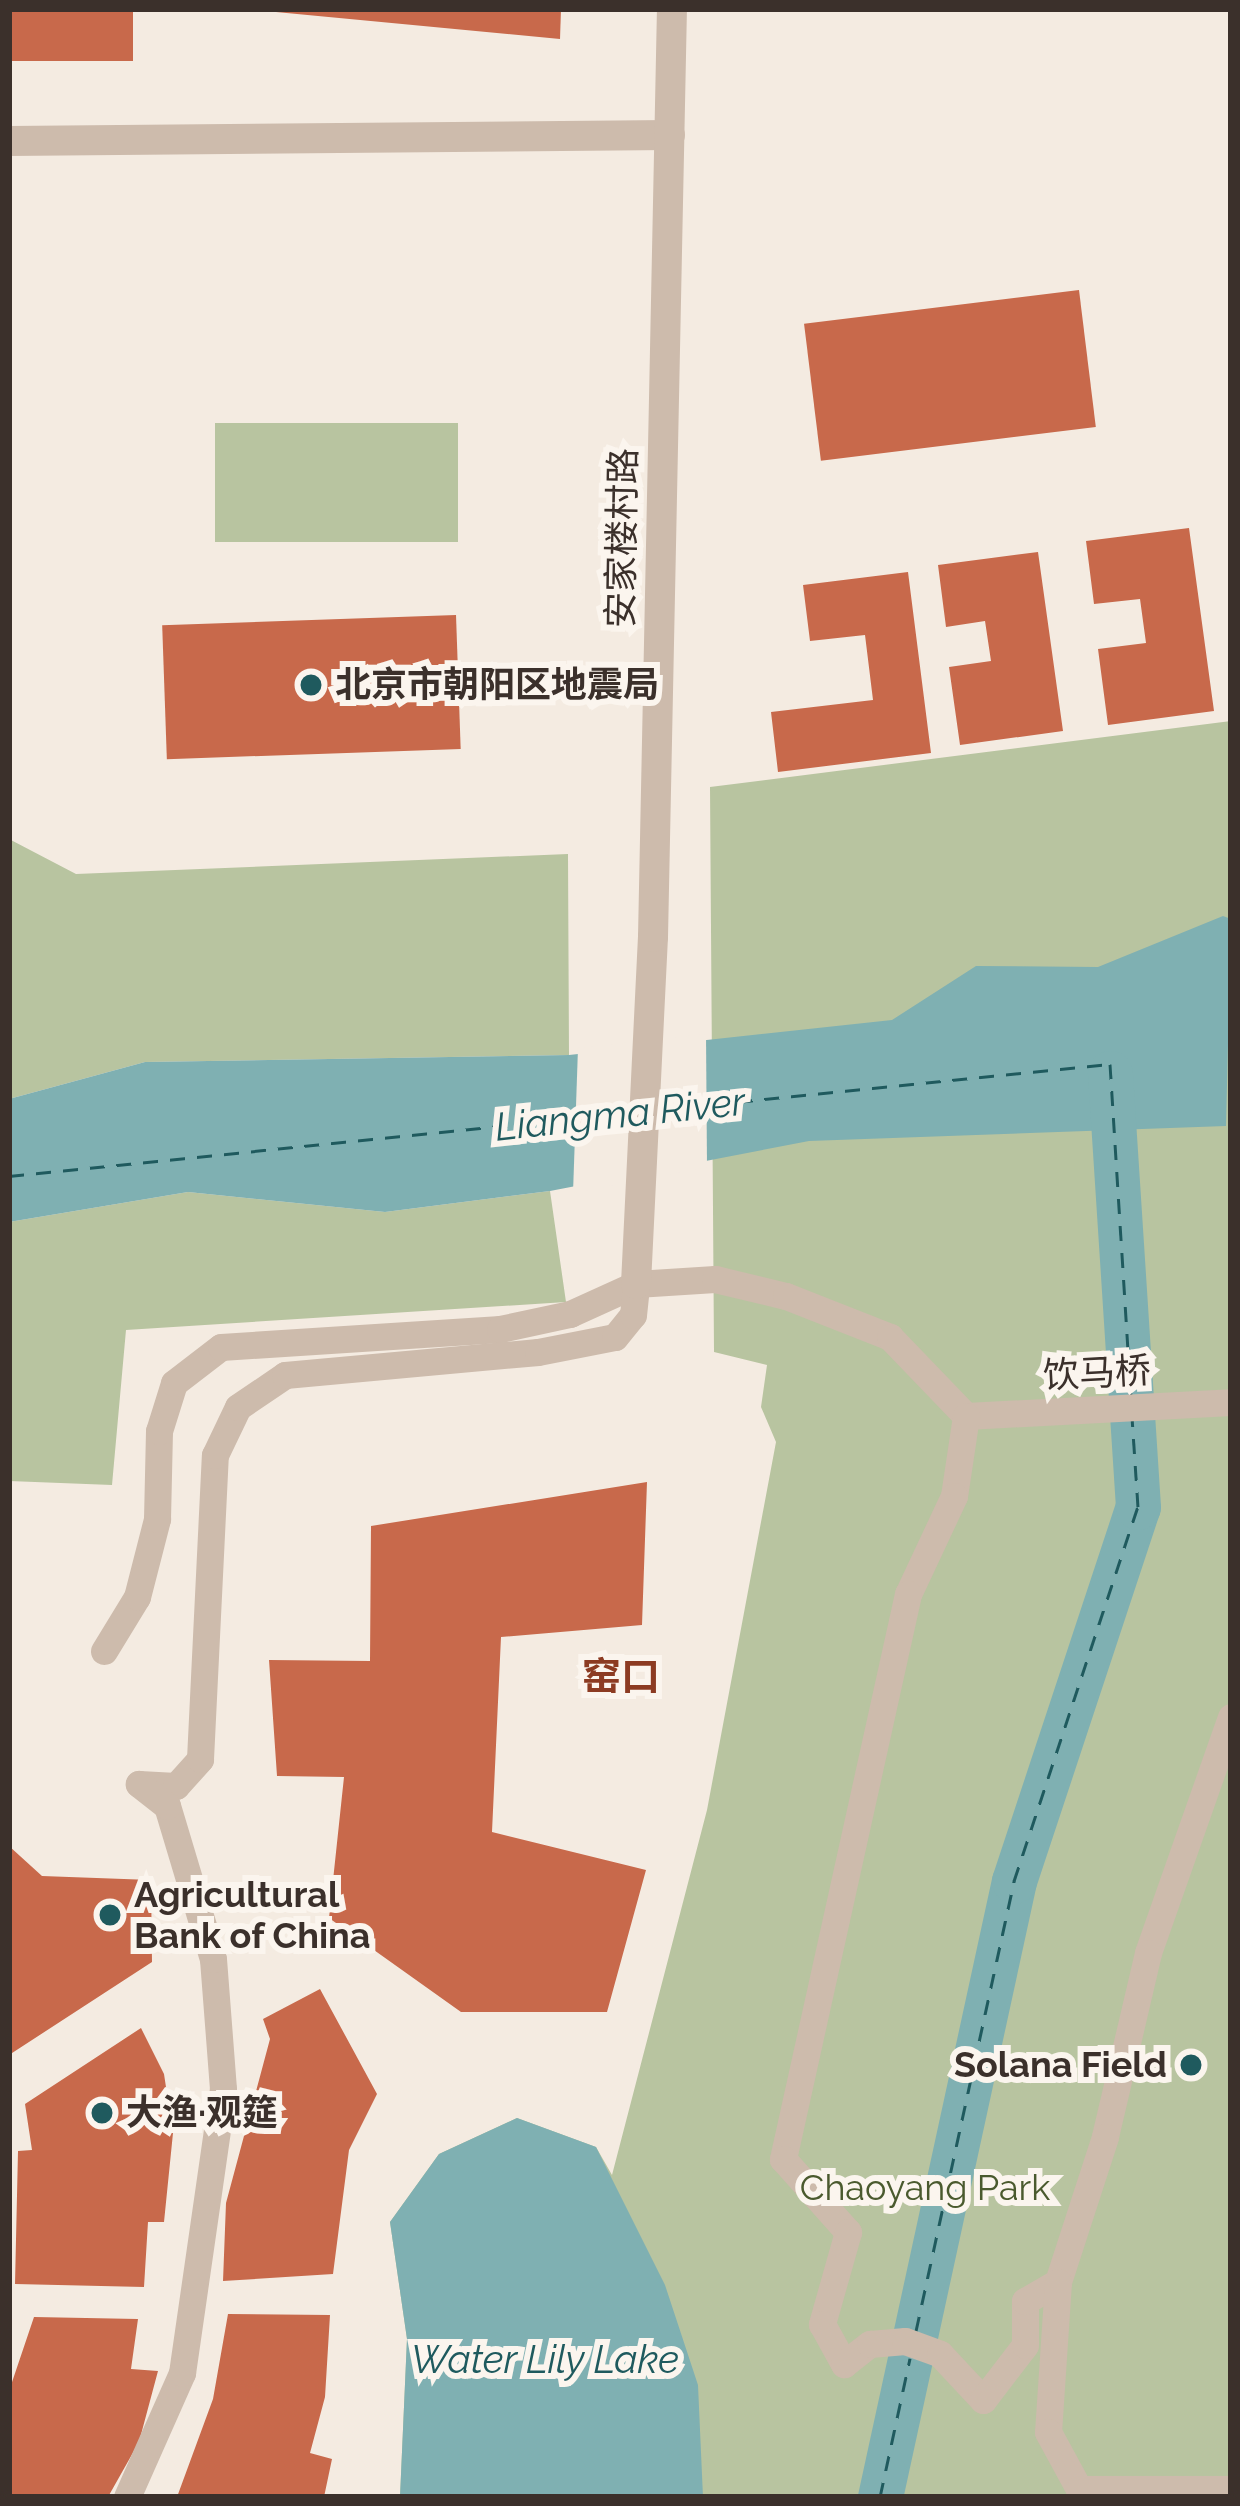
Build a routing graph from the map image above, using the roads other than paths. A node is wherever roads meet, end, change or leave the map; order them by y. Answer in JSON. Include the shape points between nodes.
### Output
{"nodes":[{"id":1,"x":672,"y":9,"type":"edge"},
{"id":2,"x":670,"y":135,"type":"junction"},
{"id":3,"x":9,"y":141,"type":"edge"},
{"id":4,"x":636,"y":1270,"type":"junction"},
{"id":5,"x":1231,"y":1402,"type":"edge"},
{"id":6,"x":966,"y":1415,"type":"junction"},
{"id":7,"x":104,"y":1651,"type":"dead end"},
{"id":8,"x":1231,"y":1717,"type":"edge"},
{"id":9,"x":1058,"y":2282,"type":"junction"},
{"id":10,"x":1231,"y":2489,"type":"edge"},
{"id":11,"x":127,"y":2497,"type":"edge"}],
"edges":[{"from":1,"to":2,"type":"street","name":"安家楼村路"},
{"from":2,"to":3,"type":"street"},
{"from":2,"to":4,"type":"street","name":"安家楼村路","via":[[650,1018]]},
{"from":4,"to":6,"type":"lane","via":[[715,1279],[890,1337]]},
{"from":4,"to":7,"type":"lane","via":[[570,1314],[500,1329],[221,1346],[174,1383],[159,1431],[157,1519],[137,1597]]},
{"from":4,"to":11,"type":"lane","via":[[633,1315],[615,1337],[538,1352],[285,1375],[238,1407],[215,1455],[200,1759],[176,1786],[139,1784],[166,1806],[213,1959],[223,2089],[182,2373]]},
{"from":5,"to":6,"type":"lane","name":"饮马桥"},
{"from":6,"to":9,"type":"lane","via":[[954,1496],[908,1594],[783,2159],[848,2232],[822,2324],[844,2364],[870,2344],[905,2341],[940,2354],[983,2399],[1025,2345],[1025,2301]]},
{"from":8,"to":9,"type":"lane","via":[[1148,1953],[1105,2138]]},
{"from":9,"to":10,"type":"lane","via":[[1048,2432],[1078,2489]]}]}
